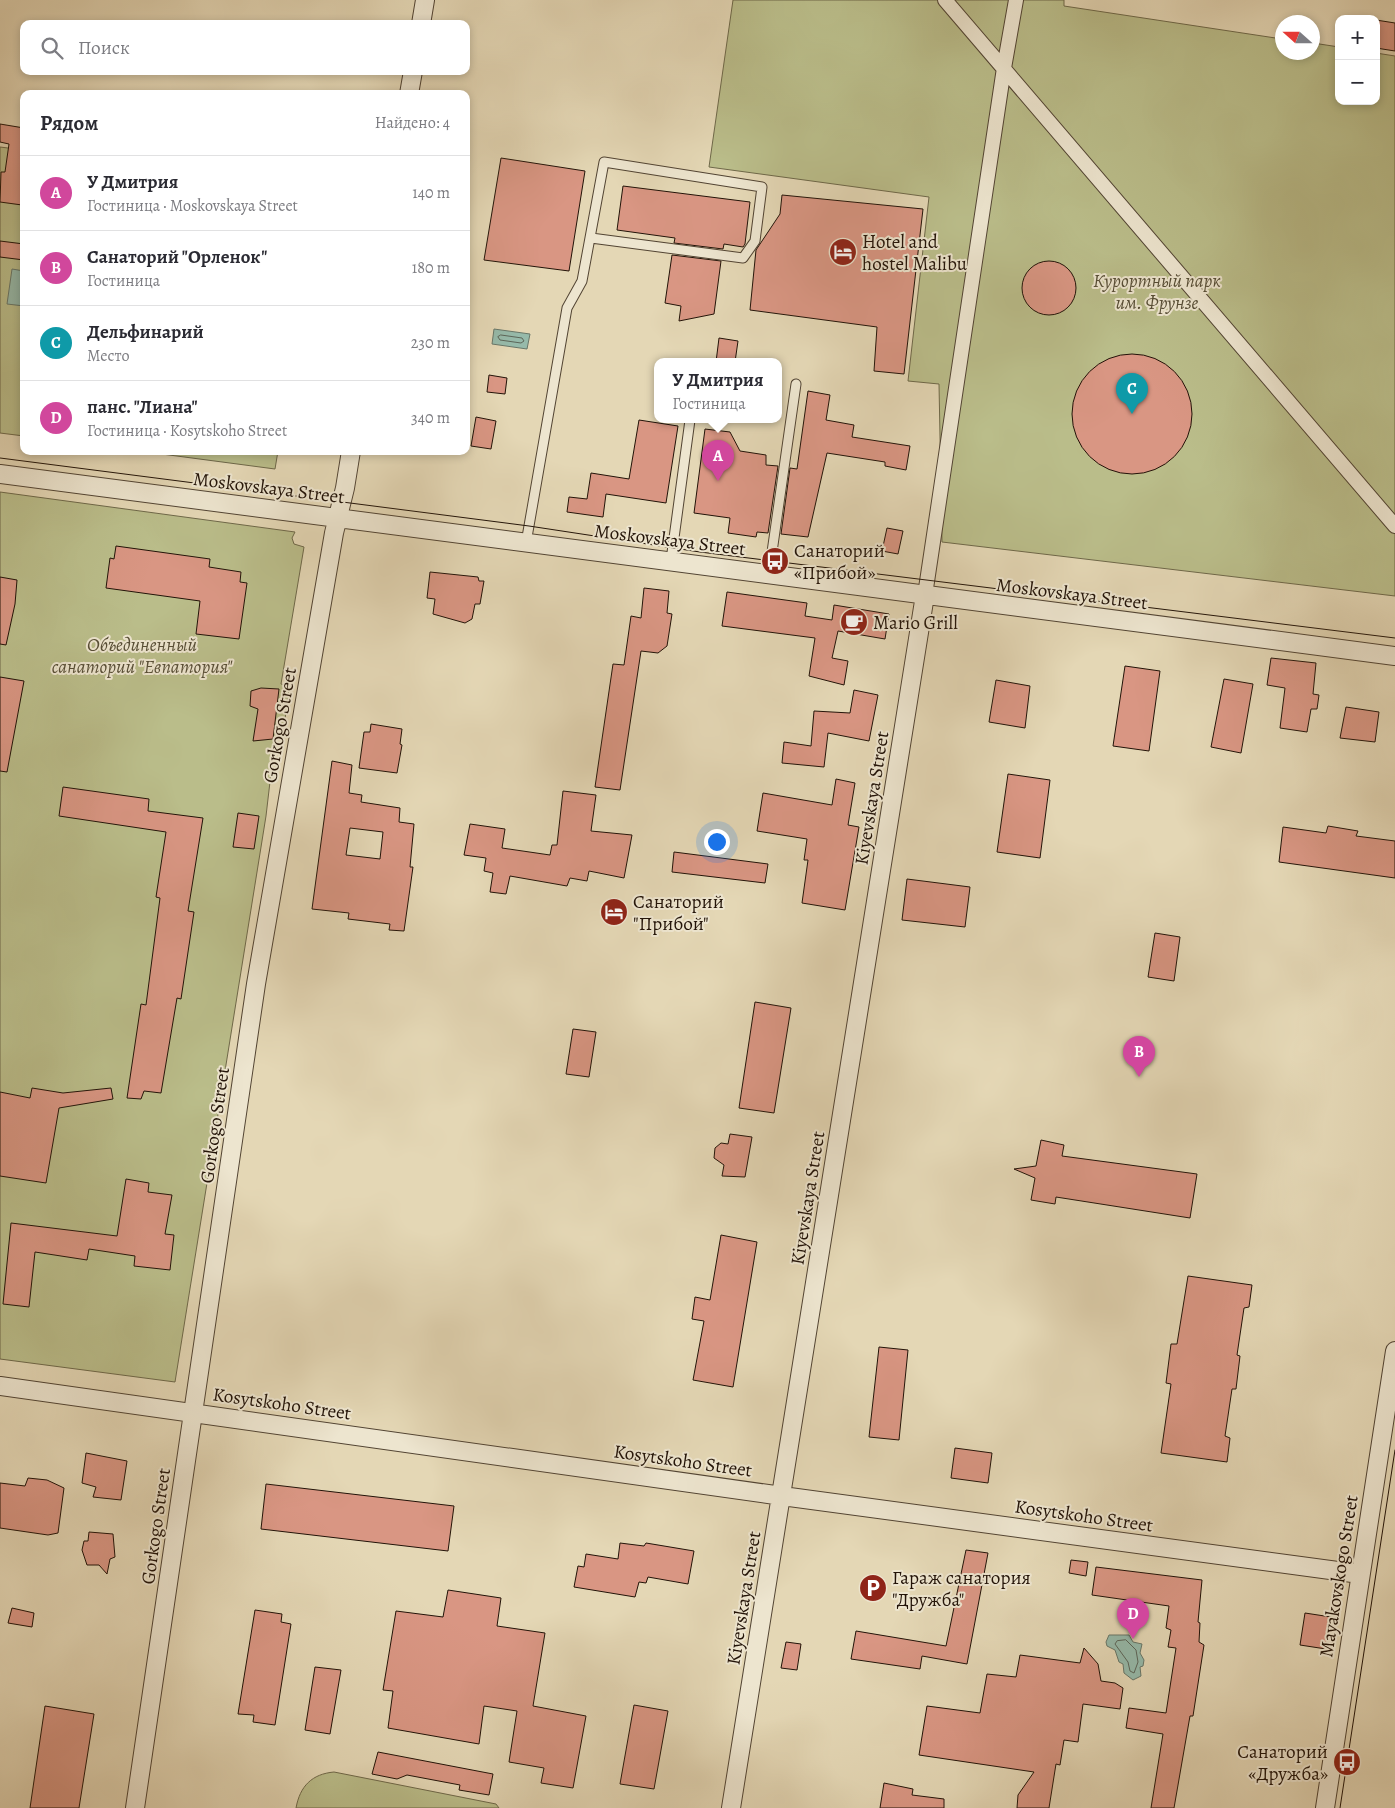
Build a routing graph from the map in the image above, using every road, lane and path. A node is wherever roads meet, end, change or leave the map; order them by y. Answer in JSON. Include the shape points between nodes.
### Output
{"nodes":[{"id":1,"x":425,"y":0,"type":"edge"},
{"id":2,"x":945,"y":0,"type":"edge"},
{"id":3,"x":1016,"y":0,"type":"edge"},
{"id":4,"x":422,"y":20,"type":"edge"},
{"id":5,"x":1004,"y":68,"type":"junction"},
{"id":6,"x":412,"y":75,"type":"edge"},
{"id":7,"x":410,"y":90,"type":"edge"},
{"id":8,"x":591,"y":238,"type":"junction"},
{"id":9,"x":796,"y":384,"type":"dead end"},
{"id":10,"x":690,"y":423,"type":"edge"},
{"id":11,"x":350,"y":455,"type":"edge"},
{"id":12,"x":0,"y":474,"type":"edge"},
{"id":13,"x":337,"y":517,"type":"junction"},
{"id":14,"x":1395,"y":526,"type":"edge"},
{"id":15,"x":526,"y":543,"type":"junction"},
{"id":16,"x":671,"y":560,"type":"junction"},
{"id":17,"x":769,"y":573,"type":"junction"},
{"id":18,"x":925,"y":595,"type":"junction"},
{"id":19,"x":1395,"y":656,"type":"edge"},
{"id":20,"x":1395,"y":1351,"type":"edge"},
{"id":21,"x":0,"y":1386,"type":"edge"},
{"id":22,"x":193,"y":1412,"type":"junction"},
{"id":23,"x":782,"y":1496,"type":"junction"},
{"id":24,"x":1360,"y":1574,"type":"junction"},
{"id":25,"x":135,"y":1808,"type":"edge"},
{"id":26,"x":730,"y":1808,"type":"edge"},
{"id":27,"x":1325,"y":1808,"type":"edge"}],
"edges":[{"from":1,"to":4,"type":"street"},
{"from":2,"to":5,"type":"street"},
{"from":3,"to":5,"type":"street"},
{"from":5,"to":14,"type":"street"},
{"from":5,"to":18,"type":"street"},
{"from":6,"to":7,"type":"street"},
{"from":8,"to":8,"type":"lane","via":[[743,258],[755,241],[762,186],[604,162]]},
{"from":8,"to":15,"type":"lane","via":[[582,281],[567,308]]},
{"from":9,"to":17,"type":"lane"},
{"from":10,"to":16,"type":"lane"},
{"from":11,"to":13,"type":"street","name":"Gorkogo Street"},
{"from":12,"to":13,"type":"street","name":"Moskovskaya Street"},
{"from":13,"to":15,"type":"street","name":"Moskovskaya Street"},
{"from":13,"to":22,"type":"street","name":"Gorkogo Street","via":[[256,984]]},
{"from":15,"to":16,"type":"street","name":"Moskovskaya Street"},
{"from":16,"to":17,"type":"street","name":"Moskovskaya Street"},
{"from":17,"to":18,"type":"street","name":"Moskovskaya Street"},
{"from":18,"to":19,"type":"street","name":"Moskovskaya Street"},
{"from":18,"to":23,"type":"street","name":"Kiyevskaya Street"},
{"from":20,"to":24,"type":"street","name":"Mayakovskogo Street"},
{"from":21,"to":22,"type":"street","name":"Kosytskoho Street"},
{"from":22,"to":23,"type":"street","name":"Kosytskoho Street"},
{"from":22,"to":25,"type":"street","name":"Gorkogo Street"},
{"from":23,"to":24,"type":"street","name":"Kosytskoho Street"},
{"from":23,"to":26,"type":"street","name":"Kiyevskaya Street"},
{"from":24,"to":27,"type":"street","name":"Mayakovskogo Street"}]}
